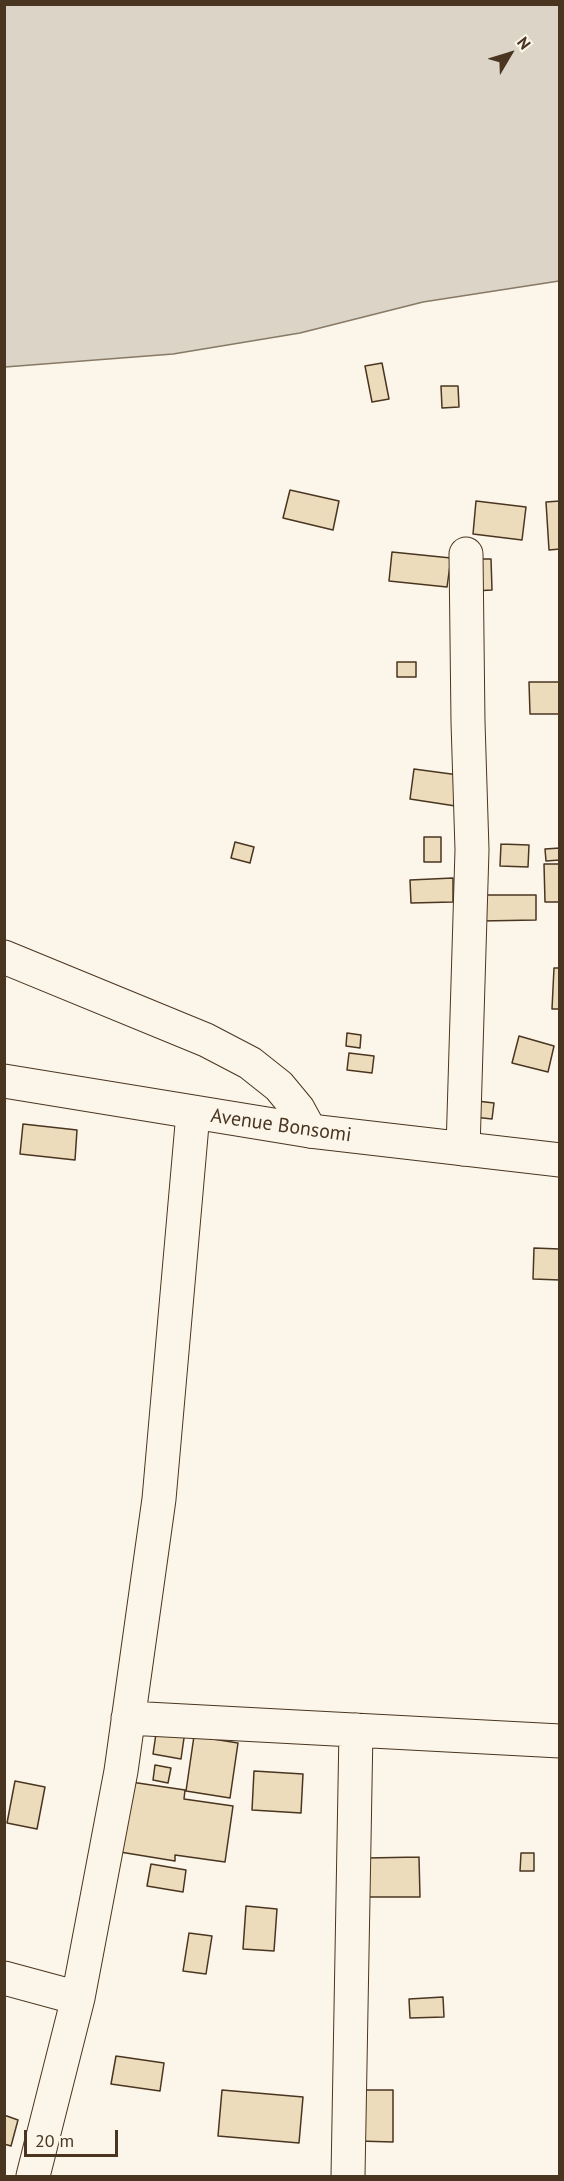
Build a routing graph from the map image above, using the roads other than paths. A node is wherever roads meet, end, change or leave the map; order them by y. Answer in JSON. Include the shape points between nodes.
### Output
{"nodes":[{"id":1,"x":466,"y":554,"type":"dead end"},
{"id":2,"x":4,"y":957,"type":"edge"},
{"id":3,"x":4,"y":1081,"type":"edge"},
{"id":4,"x":193,"y":1113,"type":"junction"},
{"id":5,"x":310,"y":1131,"type":"junction"},
{"id":6,"x":463,"y":1149,"type":"junction"},
{"id":7,"x":560,"y":1161,"type":"edge"},
{"id":8,"x":128,"y":1718,"type":"junction"},
{"id":9,"x":356,"y":1730,"type":"junction"},
{"id":10,"x":560,"y":1741,"type":"edge"},
{"id":11,"x":4,"y":1978,"type":"edge"},
{"id":12,"x":78,"y":1998,"type":"junction"},
{"id":13,"x":33,"y":2176,"type":"edge"},
{"id":14,"x":348,"y":2176,"type":"edge"}],
"edges":[{"from":1,"to":6,"type":"street","via":[[472,850]]},
{"from":2,"to":5,"type":"street","via":[[206,1040],[250,1063],[279,1086]]},
{"from":3,"to":4,"type":"street","name":"Avenue Bonsomi"},
{"from":4,"to":5,"type":"street","name":"Avenue Bonsomi"},
{"from":4,"to":8,"type":"street","via":[[159,1499]]},
{"from":5,"to":6,"type":"street","name":"Avenue Bonsomi"},
{"from":6,"to":7,"type":"street","name":"Avenue Bonsomi"},
{"from":8,"to":9,"type":"street"},
{"from":8,"to":12,"type":"street"},
{"from":9,"to":10,"type":"street"},
{"from":9,"to":14,"type":"street"},
{"from":11,"to":12,"type":"street"},
{"from":12,"to":13,"type":"street"}]}
